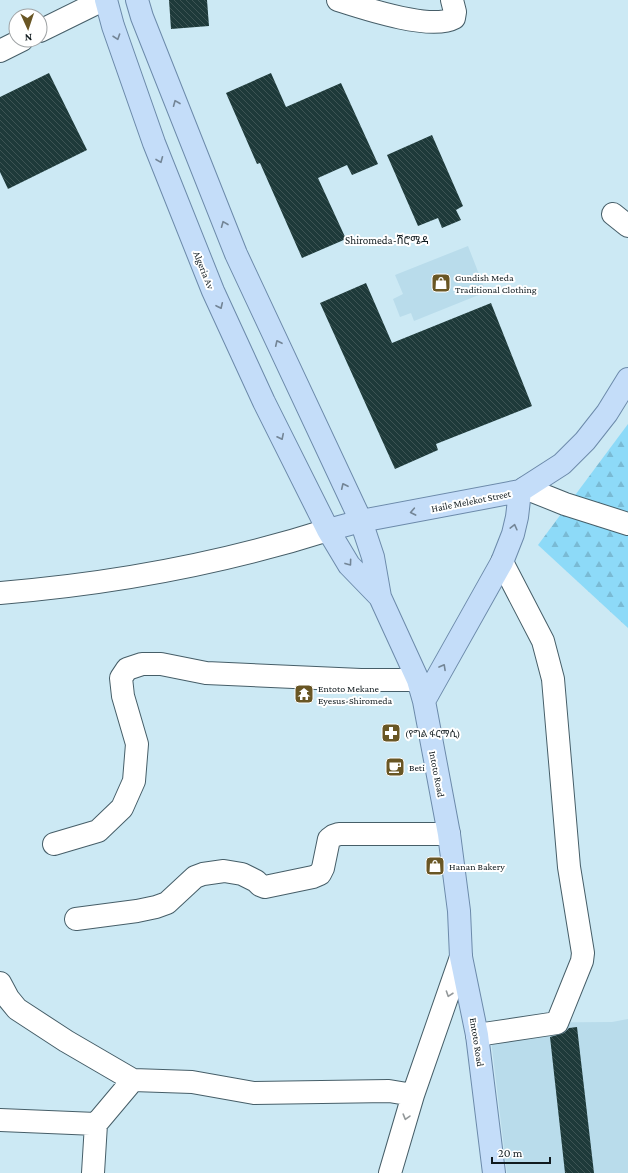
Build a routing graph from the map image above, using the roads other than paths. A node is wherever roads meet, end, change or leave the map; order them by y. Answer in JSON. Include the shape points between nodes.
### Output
{"nodes":[{"id":1,"x":104,"y":0,"type":"edge"},
{"id":2,"x":137,"y":0,"type":"edge"},
{"id":3,"x":338,"y":0,"type":"edge"},
{"id":4,"x":452,"y":0,"type":"edge"},
{"id":5,"x":48,"y":27,"type":"edge"},
{"id":6,"x":628,"y":379,"type":"edge"},
{"id":7,"x":522,"y":490,"type":"junction"},
{"id":8,"x":361,"y":521,"type":"junction"},
{"id":9,"x":628,"y":524,"type":"edge"},
{"id":10,"x":328,"y":530,"type":"junction"},
{"id":11,"x":502,"y":562,"type":"junction"},
{"id":12,"x":0,"y":593,"type":"edge"},
{"id":13,"x":380,"y":597,"type":"junction"},
{"id":14,"x":418,"y":680,"type":"junction"},
{"id":15,"x":424,"y":701,"type":"junction"},
{"id":16,"x":449,"y":834,"type":"junction"},
{"id":17,"x":54,"y":844,"type":"dead end"},
{"id":18,"x":459,"y":911,"type":"joint"},
{"id":19,"x":76,"y":919,"type":"dead end"},
{"id":20,"x":461,"y":957,"type":"junction"},
{"id":21,"x":0,"y":983,"type":"edge"},
{"id":22,"x":477,"y":1035,"type":"junction"},
{"id":23,"x":133,"y":1080,"type":"junction"},
{"id":24,"x":412,"y":1095,"type":"junction"},
{"id":25,"x":0,"y":1120,"type":"edge"},
{"id":26,"x":96,"y":1124,"type":"junction"},
{"id":27,"x":93,"y":1173,"type":"edge"},
{"id":28,"x":390,"y":1173,"type":"edge"},
{"id":29,"x":494,"y":1173,"type":"edge"}],
"edges":[{"from":1,"to":5,"type":"street"},
{"from":1,"to":10,"type":"main road","name":"Algeria Av","one_way":true,"via":[[154,143],[213,292]]},
{"from":8,"to":2,"type":"main road","one_way":true,"via":[[236,254]]},
{"from":3,"to":4,"type":"street","via":[[405,18],[437,22],[454,18]]},
{"from":6,"to":7,"type":"main road","name":"Haile Melekot Street","via":[[607,413],[585,441],[562,464]]},
{"from":7,"to":8,"type":"main road","name":"Haile Melekot Street","one_way":true},
{"from":7,"to":9,"type":"street"},
{"from":11,"to":7,"type":"main road","one_way":true,"via":[[517,517]]},
{"from":8,"to":10,"type":"main road","name":"Haile Melekot Street"},
{"from":8,"to":13,"type":"main road","via":[[373,558]]},
{"from":10,"to":12,"type":"street","via":[[282,545],[116,580]]},
{"from":10,"to":13,"type":"main road","name":"Algeria Av","one_way":true,"via":[[349,565]]},
{"from":15,"to":11,"type":"main road","one_way":true},
{"from":11,"to":22,"type":"street","via":[[543,641],[553,679],[569,866],[583,953],[557,1023]]},
{"from":13,"to":14,"type":"main road","name":"Intoto Road"},
{"from":14,"to":15,"type":"main road","name":"Intoto Road"},
{"from":14,"to":17,"type":"street","via":[[206,673],[162,664],[142,664],[127,669],[121,678],[123,696],[137,744],[134,781],[122,808],[98,831]]},
{"from":15,"to":16,"type":"main road","name":"Intoto Road"},
{"from":16,"to":18,"type":"main road","name":"Intoto Road"},
{"from":16,"to":19,"type":"street","via":[[339,834],[329,839],[324,868],[320,874],[312,877],[265,887],[242,874],[224,871],[203,874],[195,877],[167,903],[156,907]]},
{"from":18,"to":20,"type":"main road","name":"Entoto Road"},
{"from":20,"to":22,"type":"main road","name":"Entoto Road"},
{"from":20,"to":24,"type":"street","one_way":true},
{"from":21,"to":23,"type":"street","via":[[17,1009]]},
{"from":22,"to":29,"type":"main road","name":"Entoto Road"},
{"from":23,"to":24,"type":"street","via":[[192,1082],[254,1093],[389,1091]]},
{"from":23,"to":26,"type":"street"},
{"from":24,"to":28,"type":"street","one_way":true},
{"from":25,"to":26,"type":"street"},
{"from":26,"to":27,"type":"street"}]}
